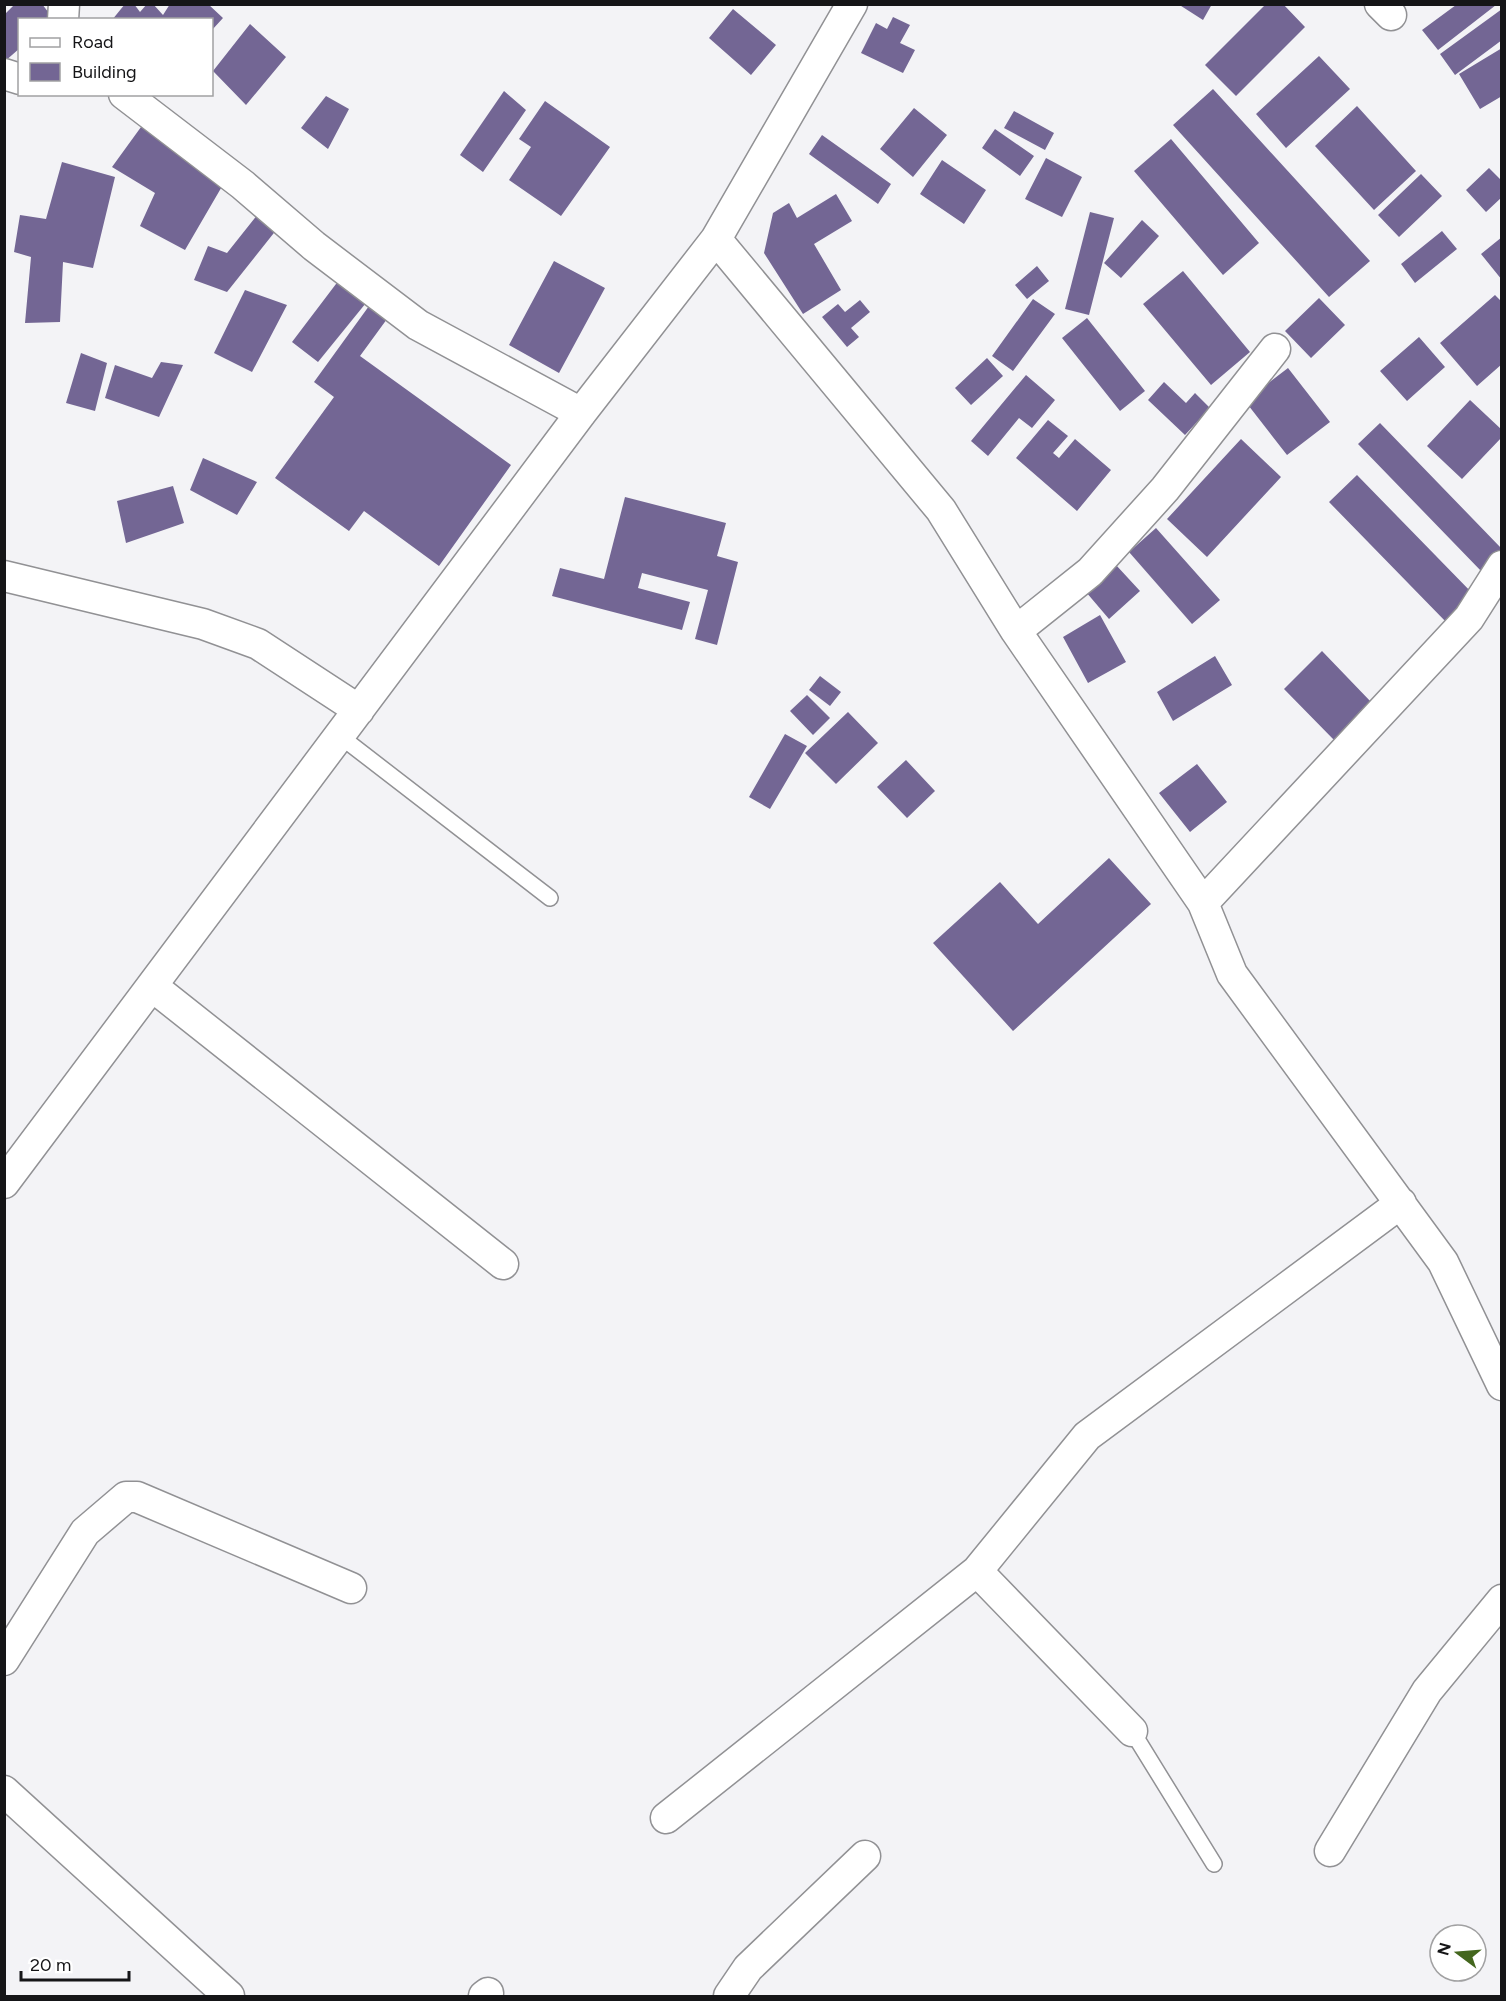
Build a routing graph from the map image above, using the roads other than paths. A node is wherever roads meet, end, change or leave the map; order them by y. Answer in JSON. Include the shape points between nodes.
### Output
{"nodes":[{"id":1,"x":852,"y":4,"type":"edge"},
{"id":2,"x":127,"y":96,"type":"edge"},
{"id":3,"x":716,"y":239,"type":"junction"},
{"id":4,"x":1275,"y":349,"type":"dead end"},
{"id":5,"x":581,"y":413,"type":"junction"},
{"id":6,"x":1502,"y":566,"type":"edge"},
{"id":7,"x":4,"y":576,"type":"edge"},
{"id":8,"x":1016,"y":631,"type":"junction"},
{"id":9,"x":359,"y":710,"type":"junction"},
{"id":10,"x":340,"y":736,"type":"junction"},
{"id":11,"x":550,"y":898,"type":"dead end"},
{"id":12,"x":1203,"y":903,"type":"junction"},
{"id":13,"x":152,"y":986,"type":"junction"},
{"id":14,"x":4,"y":1183,"type":"edge"},
{"id":15,"x":1401,"y":1203,"type":"junction"},
{"id":16,"x":503,"y":1264,"type":"dead end"},
{"id":17,"x":1502,"y":1384,"type":"edge"},
{"id":18,"x":977,"y":1571,"type":"junction"},
{"id":19,"x":351,"y":1588,"type":"dead end"},
{"id":20,"x":1502,"y":1600,"type":"edge"},
{"id":21,"x":4,"y":1660,"type":"edge"},
{"id":22,"x":1132,"y":1731,"type":"joint"},
{"id":23,"x":4,"y":1791,"type":"edge"},
{"id":24,"x":666,"y":1818,"type":"dead end"},
{"id":25,"x":1330,"y":1851,"type":"dead end"},
{"id":26,"x":865,"y":1856,"type":"dead end"},
{"id":27,"x":1214,"y":1863,"type":"dead end"},
{"id":28,"x":225,"y":1995,"type":"edge"},
{"id":29,"x":729,"y":1996,"type":"edge"}],
"edges":[{"from":1,"to":3,"type":"street"},
{"from":2,"to":5,"type":"street","via":[[418,325]]},
{"from":3,"to":5,"type":"street"},
{"from":3,"to":8,"type":"street","via":[[941,510]]},
{"from":4,"to":8,"type":"street","via":[[1165,489],[1090,572]]},
{"from":5,"to":9,"type":"street"},
{"from":6,"to":12,"type":"street","via":[[1469,618]]},
{"from":7,"to":9,"type":"street","via":[[203,624],[258,644]]},
{"from":8,"to":12,"type":"street"},
{"from":9,"to":10,"type":"street"},
{"from":10,"to":11,"type":"lane"},
{"from":10,"to":13,"type":"street"},
{"from":12,"to":15,"type":"street","via":[[1232,974]]},
{"from":13,"to":14,"type":"street"},
{"from":13,"to":16,"type":"street"},
{"from":15,"to":17,"type":"street","via":[[1443,1262]]},
{"from":15,"to":18,"type":"street","via":[[1087,1437]]},
{"from":18,"to":22,"type":"street"},
{"from":18,"to":24,"type":"street"},
{"from":19,"to":21,"type":"street","via":[[137,1497],[126,1497],[85,1532]]},
{"from":20,"to":25,"type":"street","via":[[1426,1691]]},
{"from":22,"to":27,"type":"lane"},
{"from":23,"to":28,"type":"street"},
{"from":26,"to":29,"type":"street","via":[[748,1968]]}]}
